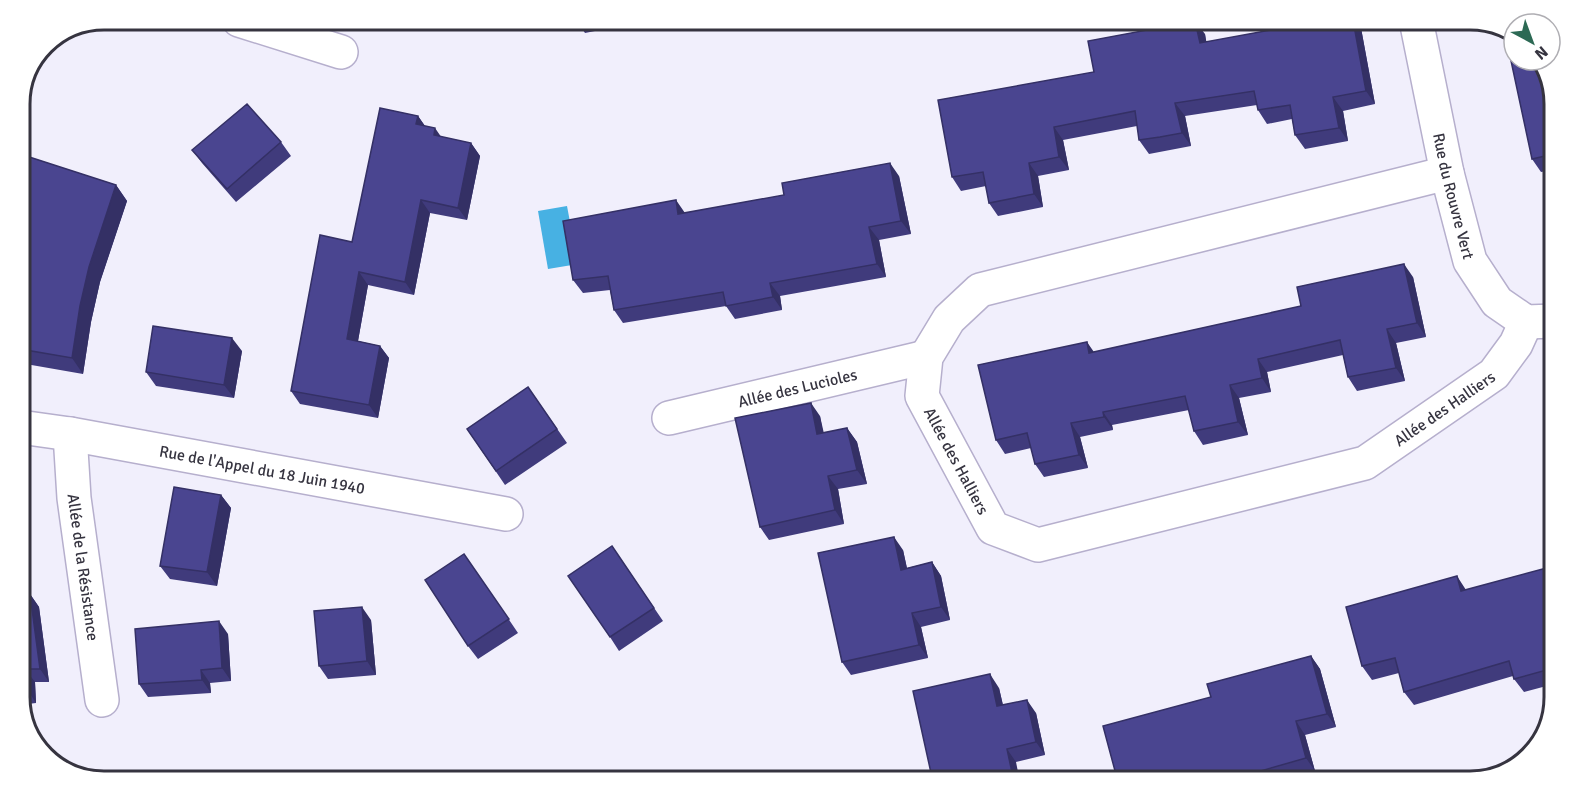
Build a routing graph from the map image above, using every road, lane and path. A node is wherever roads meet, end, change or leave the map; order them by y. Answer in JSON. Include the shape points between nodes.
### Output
{"nodes":[{"id":1,"x":271,"y":30,"type":"edge"},
{"id":2,"x":1418,"y":30,"type":"edge"},
{"id":3,"x":341,"y":52,"type":"dead end"},
{"id":4,"x":1447,"y":172,"type":"junction"},
{"id":5,"x":1540,"y":322,"type":"edge"},
{"id":6,"x":926,"y":357,"type":"junction"},
{"id":7,"x":669,"y":418,"type":"dead end"},
{"id":8,"x":30,"y":428,"type":"edge"},
{"id":9,"x":70,"y":434,"type":"junction"},
{"id":10,"x":506,"y":514,"type":"dead end"},
{"id":11,"x":102,"y":700,"type":"dead end"}],
"edges":[{"from":1,"to":3,"type":"street"},
{"from":2,"to":4,"type":"street","name":"Rue du Rouvre Vert"},
{"from":4,"to":5,"type":"street","name":"Rue du Rouvre Vert","via":[[1470,261],[1497,302]]},
{"from":4,"to":6,"type":"street","name":"Allée des Halliers","via":[[980,290],[949,319]]},
{"from":5,"to":6,"type":"street","name":"Allée des Halliers","via":[[1516,344],[1494,374],[1365,463],[1038,545],[993,528],[922,396]]},
{"from":6,"to":7,"type":"street","name":"Allée des Lucioles"},
{"from":8,"to":9,"type":"street","name":"Rue de l'Appel du 18 Juin 1940"},
{"from":9,"to":10,"type":"street","name":"Rue de l'Appel du 18 Juin 1940"},
{"from":9,"to":11,"type":"street","name":"Allée de la Résistance","via":[[74,498]]}]}
